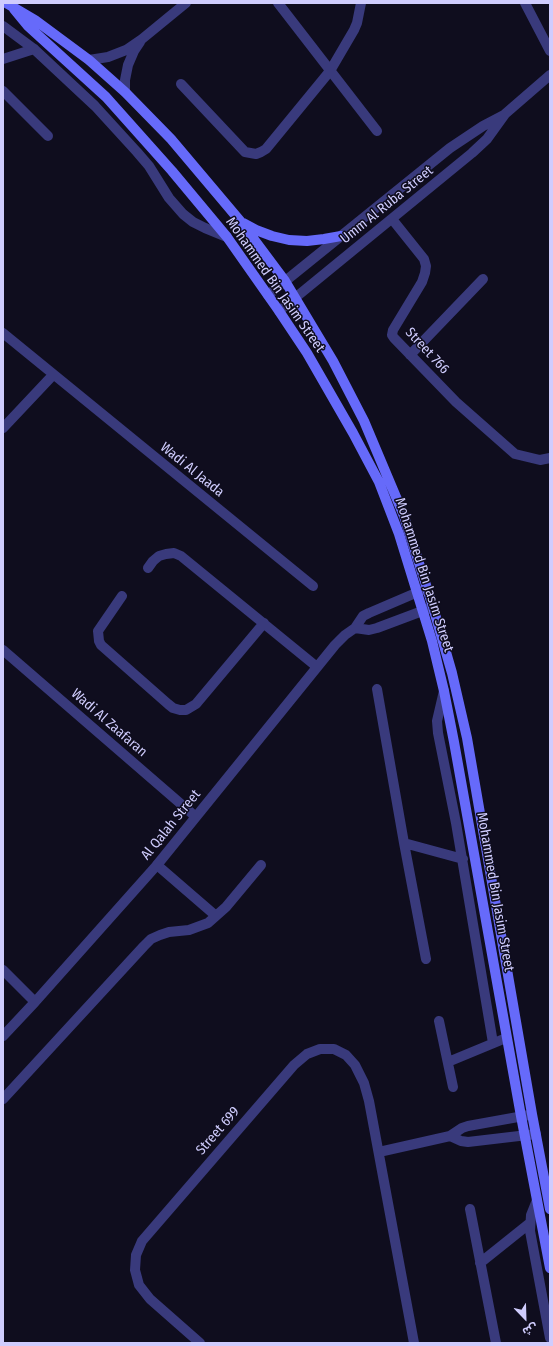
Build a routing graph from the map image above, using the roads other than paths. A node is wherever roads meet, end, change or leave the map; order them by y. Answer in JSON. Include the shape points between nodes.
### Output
{"nodes":[{"id":1,"x":186,"y":3,"type":"edge"},
{"id":2,"x":278,"y":3,"type":"edge"},
{"id":3,"x":361,"y":3,"type":"edge"},
{"id":4,"x":526,"y":3,"type":"edge"},
{"id":5,"x":10,"y":6,"type":"edge"},
{"id":6,"x":3,"y":26,"type":"edge"},
{"id":7,"x":142,"y":39,"type":"junction"},
{"id":8,"x":34,"y":49,"type":"junction"},
{"id":9,"x":550,"y":51,"type":"edge"},
{"id":10,"x":3,"y":59,"type":"edge"},
{"id":11,"x":89,"y":60,"type":"junction"},
{"id":12,"x":330,"y":71,"type":"junction"},
{"id":13,"x":550,"y":75,"type":"edge"},
{"id":14,"x":181,"y":84,"type":"dead end"},
{"id":15,"x":3,"y":91,"type":"edge"},
{"id":16,"x":125,"y":92,"type":"junction"},
{"id":17,"x":505,"y":114,"type":"junction"},
{"id":18,"x":377,"y":131,"type":"dead end"},
{"id":19,"x":48,"y":136,"type":"dead end"},
{"id":20,"x":392,"y":219,"type":"junction"},
{"id":21,"x":241,"y":222,"type":"junction"},
{"id":22,"x":341,"y":236,"type":"junction"},
{"id":23,"x":227,"y":237,"type":"junction"},
{"id":24,"x":483,"y":279,"type":"dead end"},
{"id":25,"x":285,"y":281,"type":"junction"},
{"id":26,"x":268,"y":295,"type":"junction"},
{"id":27,"x":296,"y":298,"type":"junction"},
{"id":28,"x":279,"y":311,"type":"junction"},
{"id":29,"x":3,"y":333,"type":"edge"},
{"id":30,"x":410,"y":355,"type":"junction"},
{"id":31,"x":53,"y":375,"type":"junction"},
{"id":32,"x":3,"y":428,"type":"edge"},
{"id":33,"x":550,"y":458,"type":"edge"},
{"id":34,"x":148,"y":568,"type":"dead end"},
{"id":35,"x":313,"y":586,"type":"dead end"},
{"id":36,"x":427,"y":588,"type":"junction"},
{"id":37,"x":417,"y":592,"type":"junction"},
{"id":38,"x":122,"y":596,"type":"dead end"},
{"id":39,"x":433,"y":607,"type":"junction"},
{"id":40,"x":423,"y":611,"type":"junction"},
{"id":41,"x":264,"y":623,"type":"junction"},
{"id":42,"x":355,"y":628,"type":"junction"},
{"id":43,"x":3,"y":650,"type":"edge"},
{"id":44,"x":317,"y":667,"type":"junction"},
{"id":45,"x":377,"y":689,"type":"dead end"},
{"id":46,"x":444,"y":691,"type":"junction"},
{"id":47,"x":196,"y":817,"type":"junction"},
{"id":48,"x":404,"y":843,"type":"junction"},
{"id":49,"x":463,"y":859,"type":"junction"},
{"id":50,"x":157,"y":865,"type":"junction"},
{"id":51,"x":261,"y":865,"type":"dead end"},
{"id":52,"x":216,"y":916,"type":"junction"},
{"id":53,"x":426,"y":959,"type":"dead end"},
{"id":54,"x":3,"y":970,"type":"edge"},
{"id":55,"x":35,"y":1002,"type":"junction"},
{"id":56,"x":439,"y":1022,"type":"dead end"},
{"id":57,"x":3,"y":1036,"type":"edge"},
{"id":58,"x":506,"y":1038,"type":"junction"},
{"id":59,"x":493,"y":1043,"type":"junction"},
{"id":60,"x":448,"y":1062,"type":"junction"},
{"id":61,"x":453,"y":1087,"type":"dead end"},
{"id":62,"x":3,"y":1099,"type":"edge"},
{"id":63,"x":532,"y":1114,"type":"junction"},
{"id":64,"x":520,"y":1116,"type":"junction"},
{"id":65,"x":536,"y":1134,"type":"junction"},
{"id":66,"x":450,"y":1136,"type":"junction"},
{"id":67,"x":524,"y":1136,"type":"junction"},
{"id":68,"x":378,"y":1152,"type":"junction"},
{"id":69,"x":536,"y":1200,"type":"junction"},
{"id":70,"x":470,"y":1209,"type":"dead end"},
{"id":71,"x":550,"y":1209,"type":"edge"},
{"id":72,"x":530,"y":1223,"type":"junction"},
{"id":73,"x":480,"y":1263,"type":"junction"},
{"id":74,"x":550,"y":1268,"type":"edge"},
{"id":75,"x":550,"y":1338,"type":"edge"},
{"id":76,"x":200,"y":1343,"type":"edge"},
{"id":77,"x":414,"y":1343,"type":"edge"},
{"id":78,"x":496,"y":1343,"type":"edge"}],
"edges":[{"from":1,"to":7,"type":"street"},
{"from":2,"to":12,"type":"street"},
{"from":3,"to":12,"type":"street","via":[[354,30]]},
{"from":4,"to":9,"type":"street"},
{"from":5,"to":11,"type":"street","name":"Mohammed Bin Jasim Street","via":[[35,20]]},
{"from":5,"to":23,"type":"street","name":"Mohammed Bin Jasim Street","via":[[28,26],[106,97]]},
{"from":6,"to":8,"type":"street"},
{"from":7,"to":11,"type":"street","via":[[126,50],[108,57]]},
{"from":7,"to":16,"type":"street","via":[[128,65]]},
{"from":8,"to":10,"type":"street"},
{"from":8,"to":23,"type":"street","via":[[95,106],[137,152],[183,214],[193,222]]},
{"from":11,"to":16,"type":"street","name":"Mohammed Bin Jasim Street"},
{"from":12,"to":14,"type":"street","via":[[266,149],[256,154],[245,152]]},
{"from":12,"to":18,"type":"street"},
{"from":13,"to":17,"type":"street","name":"Umm Al Ruba Street"},
{"from":15,"to":19,"type":"street"},
{"from":16,"to":21,"type":"street","name":"Mohammed Bin Jasim Street","via":[[171,139]]},
{"from":17,"to":20,"type":"street","name":"Umm Al Ruba Street","via":[[487,139],[472,153]]},
{"from":17,"to":22,"type":"street","name":"Umm Al Ruba Street","via":[[450,148]]},
{"from":20,"to":27,"type":"street","name":"Umm Al Ruba Street"},
{"from":20,"to":30,"type":"street","name":"Street 766","via":[[424,259],[426,266],[422,282],[392,335]]},
{"from":21,"to":22,"type":"street","via":[[272,236],[289,240],[324,240]]},
{"from":21,"to":25,"type":"street","name":"Mohammed Bin Jasim Street"},
{"from":22,"to":25,"type":"street","name":"Umm Al Ruba Street"},
{"from":23,"to":26,"type":"street","name":"Mohammed Bin Jasim Street"},
{"from":24,"to":30,"type":"street"},
{"from":25,"to":26,"type":"street","name":"Umm Al Ruba Street"},
{"from":25,"to":27,"type":"street","name":"Mohammed Bin Jasim Street"},
{"from":26,"to":28,"type":"street","name":"Mohammed Bin Jasim Street"},
{"from":27,"to":28,"type":"street","name":"Umm Al Ruba Street"},
{"from":27,"to":36,"type":"street","name":"Mohammed Bin Jasim Street","via":[[364,421],[404,516]]},
{"from":28,"to":37,"type":"street","name":"Mohammed Bin Jasim Street","via":[[330,393],[378,482],[399,534]]},
{"from":29,"to":31,"type":"street","name":"Wadi Al Jaada"},
{"from":30,"to":33,"type":"street","name":"Street 766","via":[[456,402],[514,454],[540,460]]},
{"from":31,"to":32,"type":"street"},
{"from":31,"to":35,"type":"street","name":"Wadi Al Jaada"},
{"from":34,"to":41,"type":"street","via":[[159,556],[181,556]]},
{"from":36,"to":37,"type":"street","name":"Al Qalah Street"},
{"from":36,"to":39,"type":"street","name":"Mohammed Bin Jasim Street"},
{"from":37,"to":40,"type":"street","name":"Mohammed Bin Jasim Street"},
{"from":37,"to":42,"type":"street","name":"Al Qalah Street","via":[[363,616]]},
{"from":38,"to":41,"type":"street","via":[[98,631],[101,645],[168,704],[180,710],[186,710],[196,704]]},
{"from":39,"to":40,"type":"street"},
{"from":39,"to":63,"type":"street","name":"Mohammed Bin Jasim Street","via":[[467,738]]},
{"from":40,"to":42,"type":"street","via":[[370,630]]},
{"from":40,"to":46,"type":"street","name":"Mohammed Bin Jasim Street"},
{"from":41,"to":44,"type":"street"},
{"from":42,"to":44,"type":"street","name":"Al Qalah Street","via":[[345,635]]},
{"from":43,"to":47,"type":"street","name":"Wadi Al Zaafaran"},
{"from":44,"to":47,"type":"street","name":"Al Qalah Street"},
{"from":45,"to":48,"type":"street"},
{"from":46,"to":49,"type":"street","via":[[437,721],[438,733]]},
{"from":46,"to":58,"type":"street","name":"Mohammed Bin Jasim Street"},
{"from":47,"to":50,"type":"street","name":"Al Qalah Street"},
{"from":48,"to":49,"type":"street"},
{"from":48,"to":53,"type":"street"},
{"from":49,"to":59,"type":"street"},
{"from":50,"to":52,"type":"street"},
{"from":50,"to":55,"type":"street","name":"Al Qalah Street"},
{"from":51,"to":52,"type":"street"},
{"from":52,"to":62,"type":"street","via":[[197,928],[169,932],[151,939]]},
{"from":54,"to":55,"type":"street"},
{"from":55,"to":57,"type":"street","name":"Al Qalah Street"},
{"from":56,"to":60,"type":"street"},
{"from":58,"to":59,"type":"street"},
{"from":58,"to":64,"type":"street","name":"Mohammed Bin Jasim Street"},
{"from":59,"to":60,"type":"street"},
{"from":60,"to":61,"type":"street"},
{"from":63,"to":64,"type":"street"},
{"from":63,"to":65,"type":"street","name":"Mohammed Bin Jasim Street"},
{"from":64,"to":66,"type":"street","via":[[468,1126]]},
{"from":64,"to":67,"type":"street","name":"Mohammed Bin Jasim Street"},
{"from":65,"to":67,"type":"street"},
{"from":65,"to":71,"type":"street","name":"Mohammed Bin Jasim Street"},
{"from":66,"to":67,"type":"street","via":[[468,1142]]},
{"from":66,"to":68,"type":"street"},
{"from":67,"to":69,"type":"street","name":"Mohammed Bin Jasim Street"},
{"from":68,"to":76,"type":"street","name":"Street 699","via":[[369,1101],[355,1065],[346,1055],[334,1049],[320,1049],[307,1054],[294,1065],[142,1241],[136,1256],[135,1270],[139,1285],[150,1299]]},
{"from":68,"to":77,"type":"street","name":"Street 699"},
{"from":69,"to":72,"type":"street"},
{"from":69,"to":74,"type":"street","name":"Mohammed Bin Jasim Street"},
{"from":70,"to":73,"type":"street"},
{"from":72,"to":73,"type":"street"},
{"from":72,"to":75,"type":"street","via":[[530,1238]]},
{"from":73,"to":78,"type":"street"}]}
